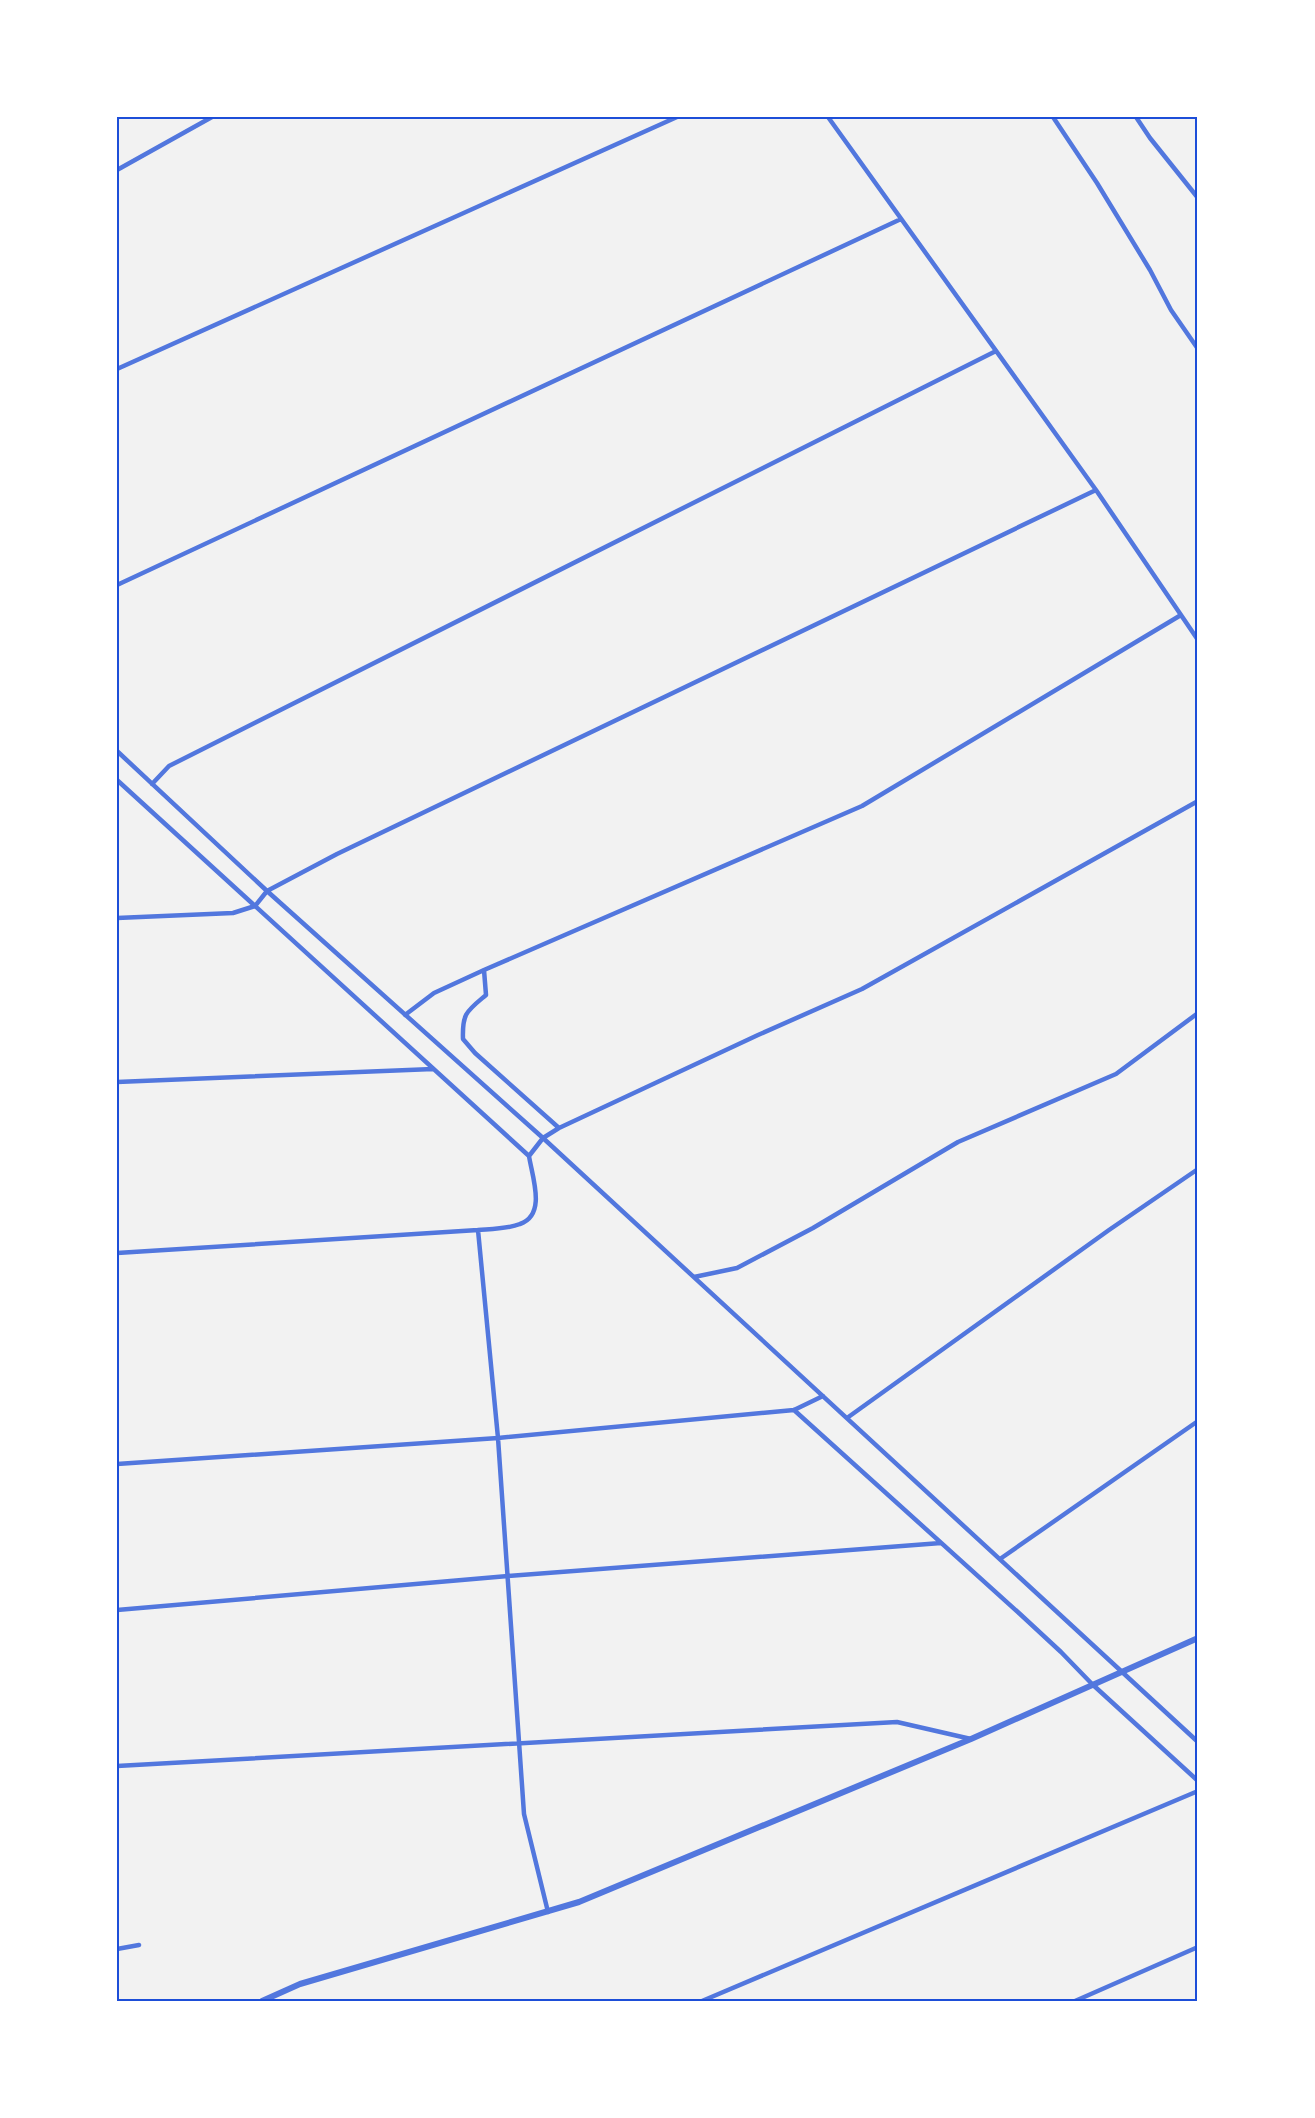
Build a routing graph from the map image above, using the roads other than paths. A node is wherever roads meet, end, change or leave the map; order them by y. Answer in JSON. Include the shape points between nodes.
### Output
{"nodes":[{"id":1,"x":212,"y":117,"type":"edge"},
{"id":2,"x":677,"y":117,"type":"edge"},
{"id":3,"x":828,"y":117,"type":"edge"},
{"id":4,"x":1053,"y":117,"type":"edge"},
{"id":5,"x":1136,"y":117,"type":"edge"},
{"id":6,"x":117,"y":170,"type":"edge"},
{"id":7,"x":1198,"y":198,"type":"edge"},
{"id":8,"x":901,"y":219,"type":"junction"},
{"id":9,"x":1198,"y":349,"type":"edge"},
{"id":10,"x":996,"y":351,"type":"junction"},
{"id":11,"x":117,"y":369,"type":"edge"},
{"id":12,"x":1096,"y":490,"type":"junction"},
{"id":13,"x":117,"y":585,"type":"edge"},
{"id":14,"x":1181,"y":615,"type":"junction"},
{"id":15,"x":1198,"y":640,"type":"edge"},
{"id":16,"x":117,"y":751,"type":"edge"},
{"id":17,"x":117,"y":780,"type":"edge"},
{"id":18,"x":152,"y":784,"type":"junction"},
{"id":19,"x":1198,"y":801,"type":"edge"},
{"id":20,"x":267,"y":891,"type":"junction"},
{"id":21,"x":255,"y":906,"type":"junction"},
{"id":22,"x":117,"y":918,"type":"edge"},
{"id":23,"x":484,"y":969,"type":"junction"},
{"id":24,"x":1198,"y":1013,"type":"edge"},
{"id":25,"x":405,"y":1015,"type":"junction"},
{"id":26,"x":434,"y":1069,"type":"junction"},
{"id":27,"x":117,"y":1082,"type":"edge"},
{"id":28,"x":559,"y":1128,"type":"junction"},
{"id":29,"x":543,"y":1138,"type":"junction"},
{"id":30,"x":529,"y":1156,"type":"junction"},
{"id":31,"x":1198,"y":1169,"type":"edge"},
{"id":32,"x":478,"y":1230,"type":"junction"},
{"id":33,"x":117,"y":1253,"type":"edge"},
{"id":34,"x":694,"y":1277,"type":"junction"},
{"id":35,"x":823,"y":1396,"type":"junction"},
{"id":36,"x":794,"y":1410,"type":"junction"},
{"id":37,"x":847,"y":1418,"type":"junction"},
{"id":38,"x":1198,"y":1421,"type":"edge"},
{"id":39,"x":498,"y":1438,"type":"junction"},
{"id":40,"x":117,"y":1464,"type":"edge"},
{"id":41,"x":941,"y":1543,"type":"junction"},
{"id":42,"x":1000,"y":1559,"type":"junction"},
{"id":43,"x":508,"y":1576,"type":"junction"},
{"id":44,"x":117,"y":1610,"type":"edge"},
{"id":45,"x":1198,"y":1638,"type":"edge"},
{"id":46,"x":1121,"y":1671,"type":"junction"},
{"id":47,"x":1092,"y":1684,"type":"junction"},
{"id":48,"x":971,"y":1739,"type":"junction"},
{"id":49,"x":519,"y":1742,"type":"junction"},
{"id":50,"x":1198,"y":1742,"type":"edge"},
{"id":51,"x":117,"y":1766,"type":"edge"},
{"id":52,"x":1198,"y":1781,"type":"edge"},
{"id":53,"x":1198,"y":1791,"type":"edge"},
{"id":54,"x":548,"y":1912,"type":"junction"},
{"id":55,"x":139,"y":1946,"type":"dead end"},
{"id":56,"x":1198,"y":1947,"type":"edge"},
{"id":57,"x":117,"y":1949,"type":"edge"},
{"id":58,"x":262,"y":2001,"type":"edge"},
{"id":59,"x":702,"y":2001,"type":"edge"},
{"id":60,"x":1075,"y":2001,"type":"edge"}],
"edges":[{"from":1,"to":6,"type":"street"},
{"from":2,"to":11,"type":"street"},
{"from":3,"to":8,"type":"street"},
{"from":4,"to":9,"type":"street"},
{"from":5,"to":7,"type":"street"},
{"from":8,"to":10,"type":"street"},
{"from":8,"to":13,"type":"street"},
{"from":10,"to":12,"type":"street"},
{"from":10,"to":18,"type":"street","via":[[169,766]]},
{"from":12,"to":14,"type":"street"},
{"from":12,"to":20,"type":"street"},
{"from":14,"to":15,"type":"street"},
{"from":14,"to":23,"type":"street","via":[[862,806]]},
{"from":16,"to":18,"type":"street"},
{"from":17,"to":21,"type":"street"},
{"from":18,"to":20,"type":"street"},
{"from":19,"to":28,"type":"street","via":[[862,989]]},
{"from":20,"to":21,"type":"street"},
{"from":20,"to":25,"type":"street"},
{"from":21,"to":22,"type":"street","via":[[233,913]]},
{"from":21,"to":26,"type":"street"},
{"from":23,"to":25,"type":"street","via":[[434,993]]},
{"from":23,"to":28,"type":"street","via":[[486,995],[469,1009],[463,1039]]},
{"from":24,"to":34,"type":"street","via":[[1116,1074],[958,1142],[737,1268]]},
{"from":25,"to":29,"type":"street"},
{"from":26,"to":27,"type":"street"},
{"from":26,"to":30,"type":"street"},
{"from":28,"to":29,"type":"street"},
{"from":29,"to":30,"type":"street"},
{"from":29,"to":34,"type":"street"},
{"from":30,"to":32,"type":"street","via":[[536,1201],[531,1217],[522,1224]]},
{"from":31,"to":37,"type":"street"},
{"from":32,"to":33,"type":"street"},
{"from":32,"to":39,"type":"street"},
{"from":34,"to":35,"type":"street"},
{"from":35,"to":36,"type":"street"},
{"from":35,"to":37,"type":"street"},
{"from":36,"to":39,"type":"street"},
{"from":36,"to":41,"type":"street"},
{"from":37,"to":42,"type":"street"},
{"from":38,"to":42,"type":"street"},
{"from":39,"to":40,"type":"street"},
{"from":39,"to":43,"type":"street"},
{"from":41,"to":43,"type":"street"},
{"from":41,"to":47,"type":"street"},
{"from":42,"to":46,"type":"street"},
{"from":43,"to":44,"type":"street"},
{"from":43,"to":49,"type":"street"},
{"from":45,"to":46,"type":"street"},
{"from":46,"to":47,"type":"street"},
{"from":46,"to":50,"type":"street"},
{"from":47,"to":48,"type":"street"},
{"from":47,"to":52,"type":"street"},
{"from":48,"to":49,"type":"street","via":[[897,1722]]},
{"from":48,"to":54,"type":"street"},
{"from":49,"to":51,"type":"street"},
{"from":49,"to":54,"type":"street","via":[[524,1814]]},
{"from":53,"to":59,"type":"street"},
{"from":54,"to":58,"type":"street","via":[[300,1984]]},
{"from":55,"to":57,"type":"street"},
{"from":56,"to":60,"type":"street"}]}
